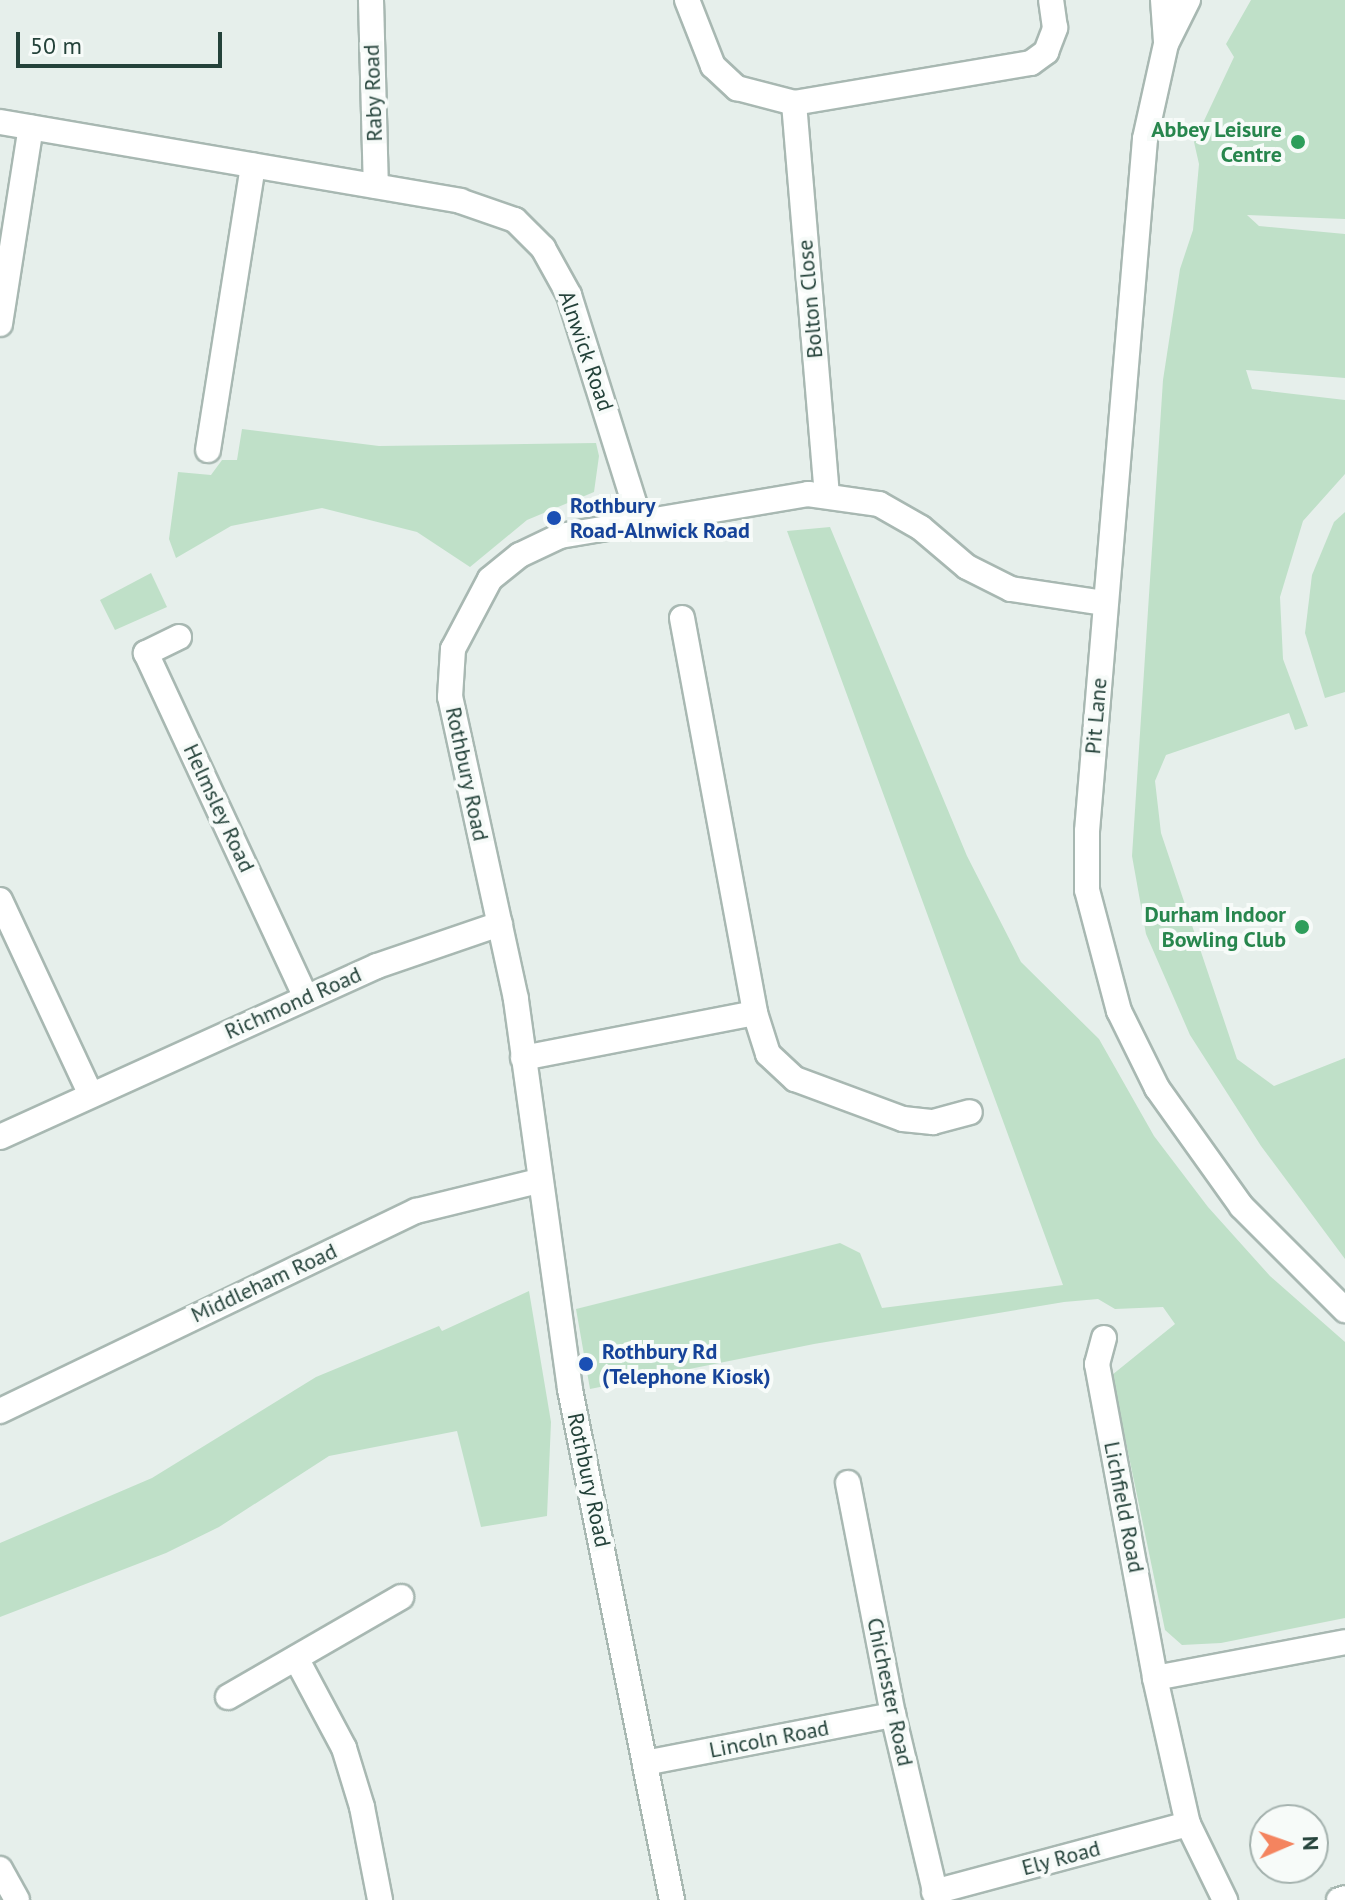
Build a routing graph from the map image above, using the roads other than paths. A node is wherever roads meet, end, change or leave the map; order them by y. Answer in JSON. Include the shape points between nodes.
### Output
{"nodes":[{"id":1,"x":371,"y":0,"type":"edge"},
{"id":2,"x":687,"y":0,"type":"edge"},
{"id":3,"x":1051,"y":0,"type":"edge"},
{"id":4,"x":1163,"y":0,"type":"edge"},
{"id":5,"x":1188,"y":0,"type":"edge"},
{"id":6,"x":1166,"y":44,"type":"junction"},
{"id":7,"x":794,"y":103,"type":"junction"},
{"id":8,"x":0,"y":122,"type":"edge"},
{"id":9,"x":31,"y":127,"type":"junction"},
{"id":10,"x":253,"y":166,"type":"junction"},
{"id":11,"x":376,"y":186,"type":"junction"},
{"id":12,"x":0,"y":324,"type":"edge"},
{"id":13,"x":208,"y":450,"type":"dead end"},
{"id":14,"x":827,"y":495,"type":"junction"},
{"id":15,"x":640,"y":522,"type":"junction"},
{"id":16,"x":1105,"y":603,"type":"junction"},
{"id":17,"x":682,"y":618,"type":"dead end"},
{"id":18,"x":179,"y":637,"type":"dead end"},
{"id":19,"x":0,"y":900,"type":"edge"},
{"id":20,"x":500,"y":924,"type":"junction"},
{"id":21,"x":306,"y":997,"type":"junction"},
{"id":22,"x":755,"y":1013,"type":"junction"},
{"id":23,"x":523,"y":1058,"type":"junction"},
{"id":24,"x":90,"y":1093,"type":"junction"},
{"id":25,"x":970,"y":1112,"type":"dead end"},
{"id":26,"x":0,"y":1137,"type":"edge"},
{"id":27,"x":538,"y":1181,"type":"junction"},
{"id":28,"x":1345,"y":1310,"type":"edge"},
{"id":29,"x":1104,"y":1338,"type":"dead end"},
{"id":30,"x":0,"y":1411,"type":"edge"},
{"id":31,"x":848,"y":1483,"type":"dead end"},
{"id":32,"x":401,"y":1597,"type":"dead end"},
{"id":33,"x":1345,"y":1642,"type":"edge"},
{"id":34,"x":296,"y":1658,"type":"junction"},
{"id":35,"x":1155,"y":1678,"type":"junction"},
{"id":36,"x":228,"y":1697,"type":"dead end"},
{"id":37,"x":893,"y":1715,"type":"junction"},
{"id":38,"x":645,"y":1763,"type":"junction"},
{"id":39,"x":1188,"y":1824,"type":"junction"},
{"id":40,"x":0,"y":1869,"type":"edge"},
{"id":41,"x":936,"y":1896,"type":"edge"},
{"id":42,"x":1345,"y":1898,"type":"edge"},
{"id":43,"x":17,"y":1900,"type":"edge"},
{"id":44,"x":380,"y":1900,"type":"edge"},
{"id":45,"x":672,"y":1900,"type":"edge"},
{"id":46,"x":1225,"y":1900,"type":"edge"},
{"id":47,"x":1339,"y":1900,"type":"edge"}],
"edges":[{"from":1,"to":11,"type":"street","name":"Raby Road"},
{"from":2,"to":7,"type":"street","via":[[713,66],[737,88]]},
{"from":3,"to":7,"type":"street","via":[[1055,28],[1046,52],[1031,63]]},
{"from":4,"to":6,"type":"street"},
{"from":5,"to":6,"type":"street"},
{"from":6,"to":16,"type":"street","name":"Pit Lane","via":[[1145,139]]},
{"from":7,"to":14,"type":"street","name":"Bolton Close"},
{"from":8,"to":9,"type":"street","name":"Alnwick Road"},
{"from":9,"to":10,"type":"street","name":"Alnwick Road"},
{"from":9,"to":12,"type":"street"},
{"from":10,"to":11,"type":"street","name":"Alnwick Road"},
{"from":10,"to":13,"type":"street"},
{"from":11,"to":15,"type":"street","name":"Alnwick Road","via":[[460,201],[515,220],[543,248],[569,295]]},
{"from":14,"to":15,"type":"street","name":"Rothbury Road"},
{"from":14,"to":16,"type":"street","name":"Rothbury Road","via":[[859,498],[901,514],[967,567],[1011,589]]},
{"from":15,"to":20,"type":"street","name":"Rothbury Road","via":[[560,536],[520,555],[490,579],[453,649],[450,697]]},
{"from":16,"to":28,"type":"street","name":"Pit Lane","via":[[1087,890],[1119,1011],[1157,1088],[1242,1207]]},
{"from":17,"to":22,"type":"street"},
{"from":18,"to":21,"type":"street","name":"Helmsley Road","via":[[146,653]]},
{"from":19,"to":24,"type":"street"},
{"from":20,"to":21,"type":"street","name":"Richmond Road","via":[[377,966]]},
{"from":20,"to":23,"type":"street","name":"Rothbury Road"},
{"from":21,"to":24,"type":"street","name":"Richmond Road"},
{"from":22,"to":23,"type":"street"},
{"from":22,"to":25,"type":"street","via":[[768,1054],[795,1079],[903,1119],[933,1122]]},
{"from":23,"to":27,"type":"street","name":"Rothbury Road"},
{"from":24,"to":26,"type":"street","name":"Richmond Road"},
{"from":27,"to":30,"type":"street","name":"Middleham Road","via":[[416,1211]]},
{"from":27,"to":38,"type":"street","name":"Rothbury Road","via":[[570,1389]]},
{"from":29,"to":35,"type":"street","name":"Lichfield Road","via":[[1097,1364]]},
{"from":31,"to":37,"type":"street","name":"Chichester Road"},
{"from":32,"to":34,"type":"street"},
{"from":33,"to":35,"type":"street"},
{"from":34,"to":36,"type":"street"},
{"from":34,"to":44,"type":"street","via":[[344,1748]]},
{"from":35,"to":39,"type":"street","name":"Lichfield Road"},
{"from":37,"to":38,"type":"street","name":"Lincoln Road"},
{"from":37,"to":41,"type":"street","name":"Chichester Road"},
{"from":38,"to":45,"type":"street","name":"Rothbury Road"},
{"from":39,"to":41,"type":"street","name":"Ely Road"},
{"from":39,"to":46,"type":"street","name":"Lichfield Road"},
{"from":40,"to":43,"type":"street"},
{"from":42,"to":47,"type":"street"}]}
